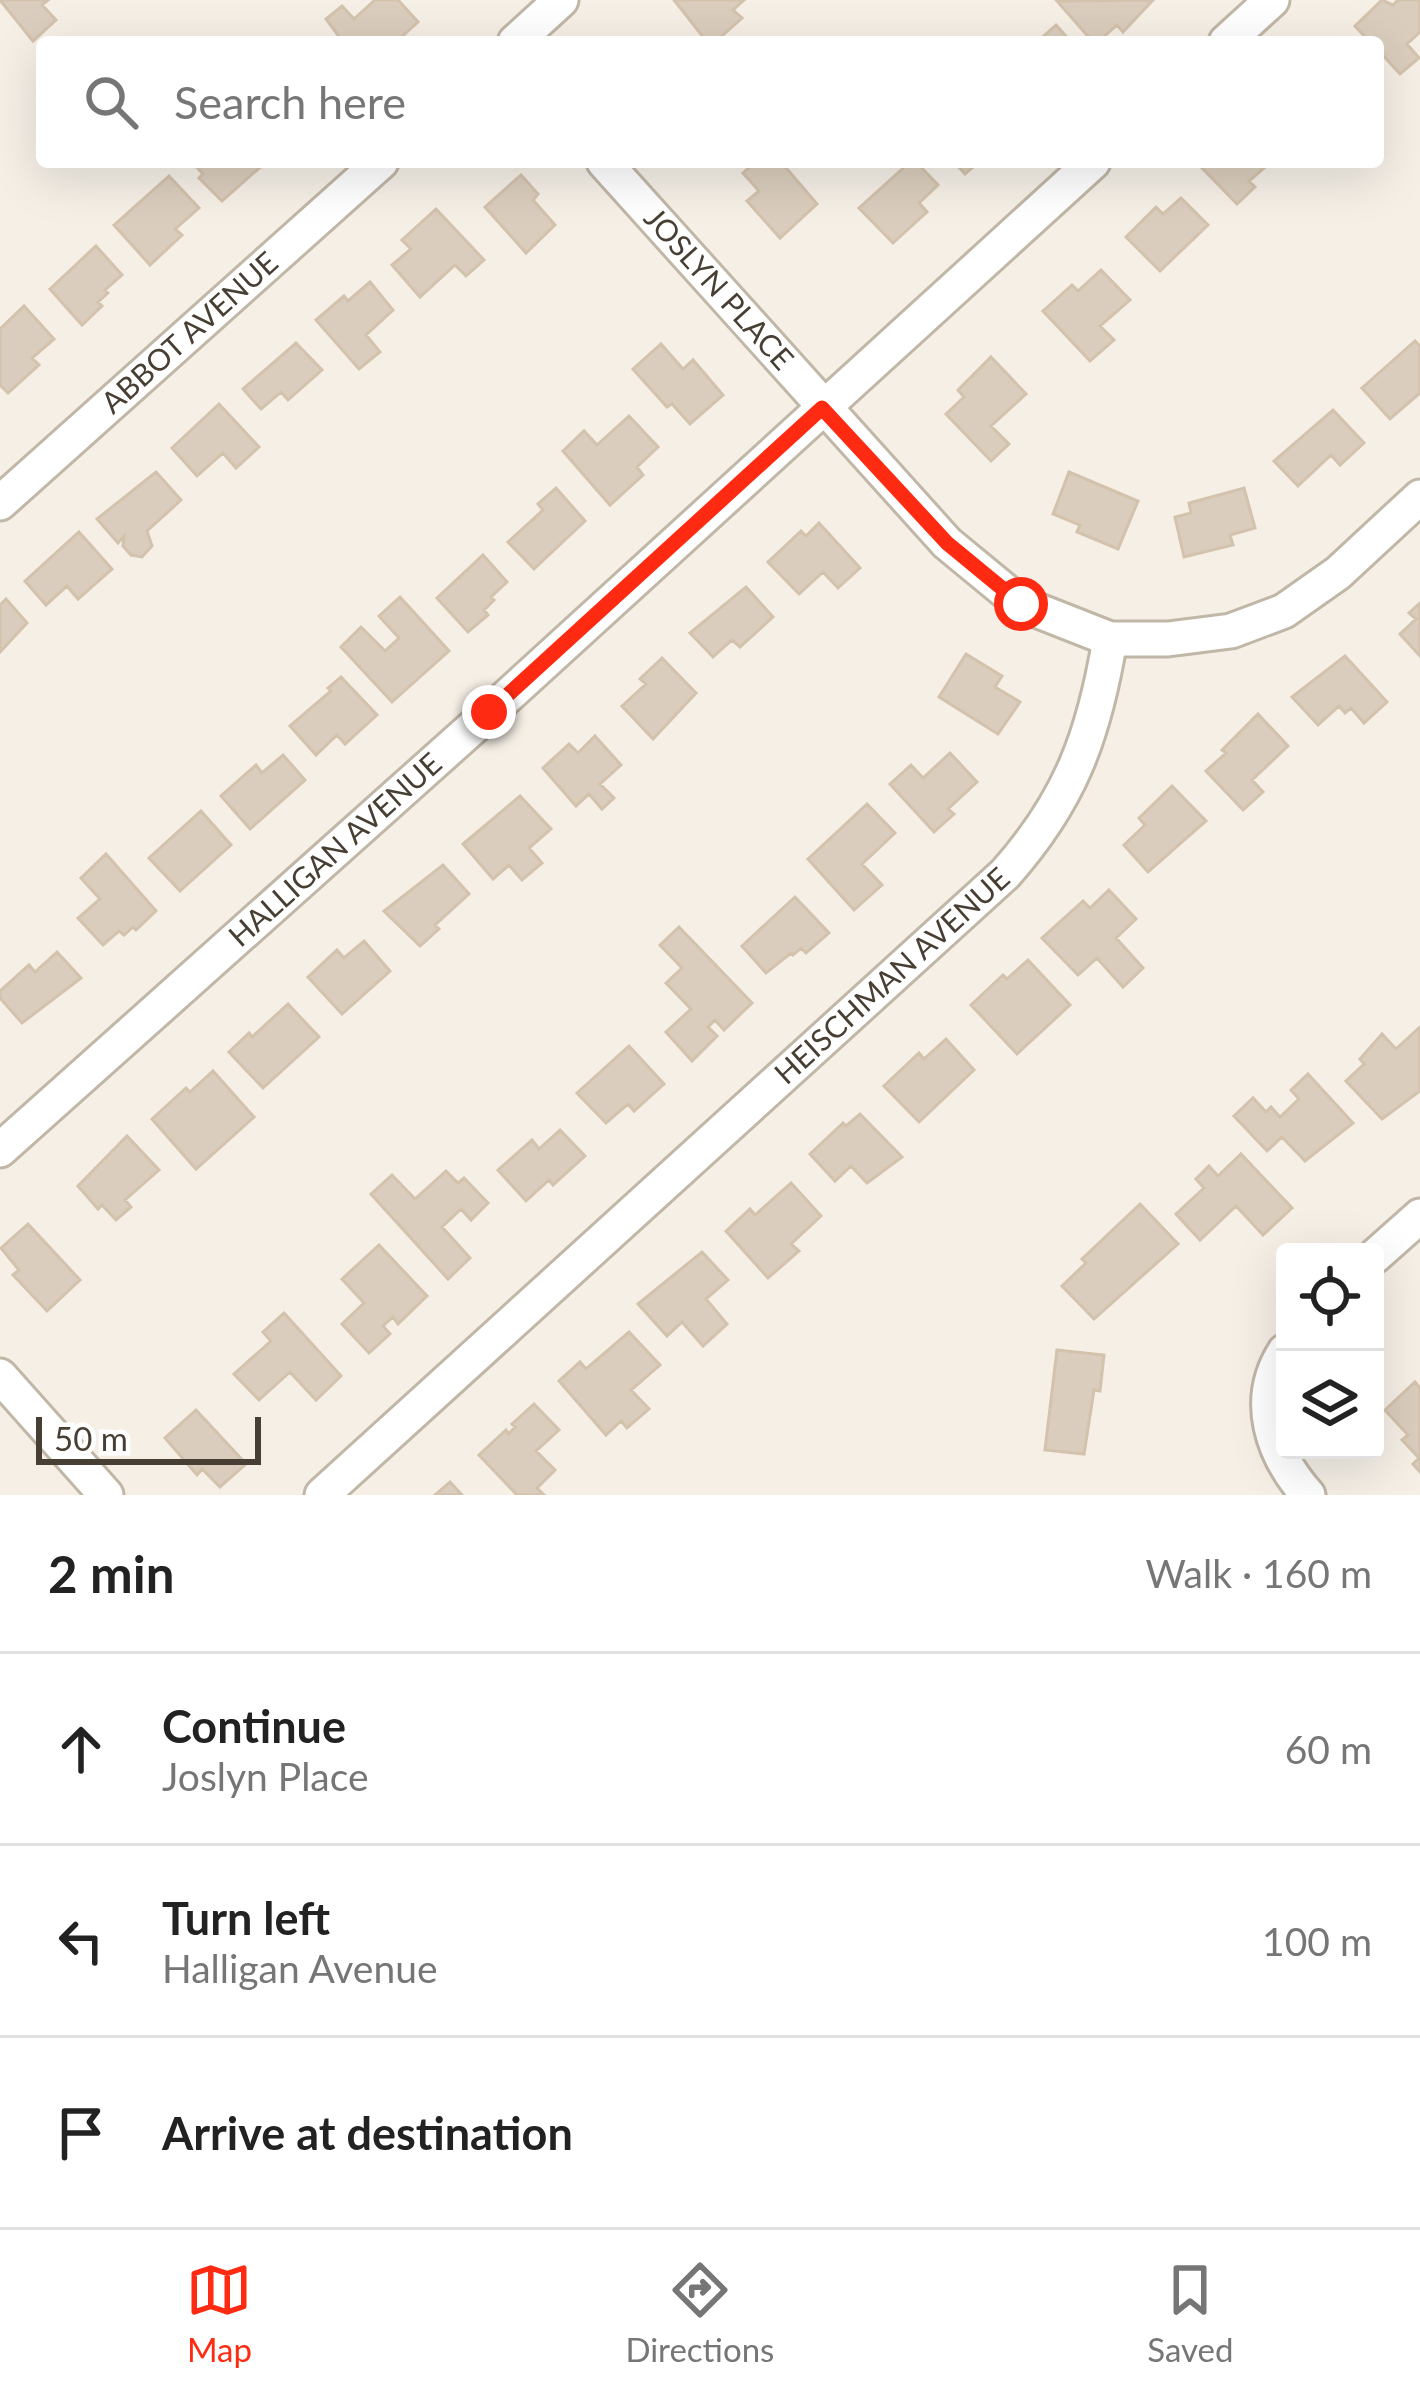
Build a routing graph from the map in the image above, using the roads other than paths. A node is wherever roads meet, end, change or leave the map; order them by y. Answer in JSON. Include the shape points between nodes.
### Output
{"nodes":[{"id":1,"x":561,"y":0,"type":"edge"},
{"id":2,"x":1272,"y":0,"type":"edge"},
{"id":3,"x":522,"y":36,"type":"edge"},
{"id":4,"x":1233,"y":36,"type":"edge"},
{"id":5,"x":374,"y":168,"type":"edge"},
{"id":6,"x":609,"y":168,"type":"edge"},
{"id":7,"x":1086,"y":168,"type":"edge"},
{"id":8,"x":822,"y":408,"type":"junction"},
{"id":9,"x":1420,"y":497,"type":"edge"},
{"id":10,"x":0,"y":502,"type":"edge"},
{"id":11,"x":1110,"y":639,"type":"junction"},
{"id":12,"x":0,"y":1150,"type":"edge"},
{"id":13,"x":1420,"y":1216,"type":"edge"},
{"id":14,"x":1384,"y":1248,"type":"edge"},
{"id":15,"x":0,"y":1376,"type":"edge"},
{"id":16,"x":1276,"y":1376,"type":"edge"},
{"id":17,"x":1276,"y":1449,"type":"edge"},
{"id":18,"x":1283,"y":1459,"type":"edge"},
{"id":19,"x":106,"y":1495,"type":"edge"},
{"id":20,"x":322,"y":1495,"type":"edge"},
{"id":21,"x":1308,"y":1495,"type":"edge"}],
"edges":[{"from":1,"to":3,"type":"street"},
{"from":2,"to":4,"type":"street"},
{"from":5,"to":10,"type":"street","name":"ABBOT AVENUE"},
{"from":6,"to":8,"type":"street","name":"JOSLYN PLACE"},
{"from":7,"to":8,"type":"street","name":"HALLIGAN AVENUE"},
{"from":8,"to":11,"type":"street","name":"JOSLYN PLACE","via":[[947,543],[1021,604]]},
{"from":8,"to":12,"type":"street","name":"HALLIGAN AVENUE"},
{"from":9,"to":11,"type":"street","via":[[1284,611],[1231,631]]},
{"from":11,"to":20,"type":"street","name":"HEISCHMAN AVENUE","via":[[1088,743],[1070,784],[1005,874]]},
{"from":13,"to":14,"type":"street"},
{"from":15,"to":19,"type":"street"},
{"from":16,"to":17,"type":"street","via":[[1267,1402]]},
{"from":18,"to":21,"type":"street"}]}
